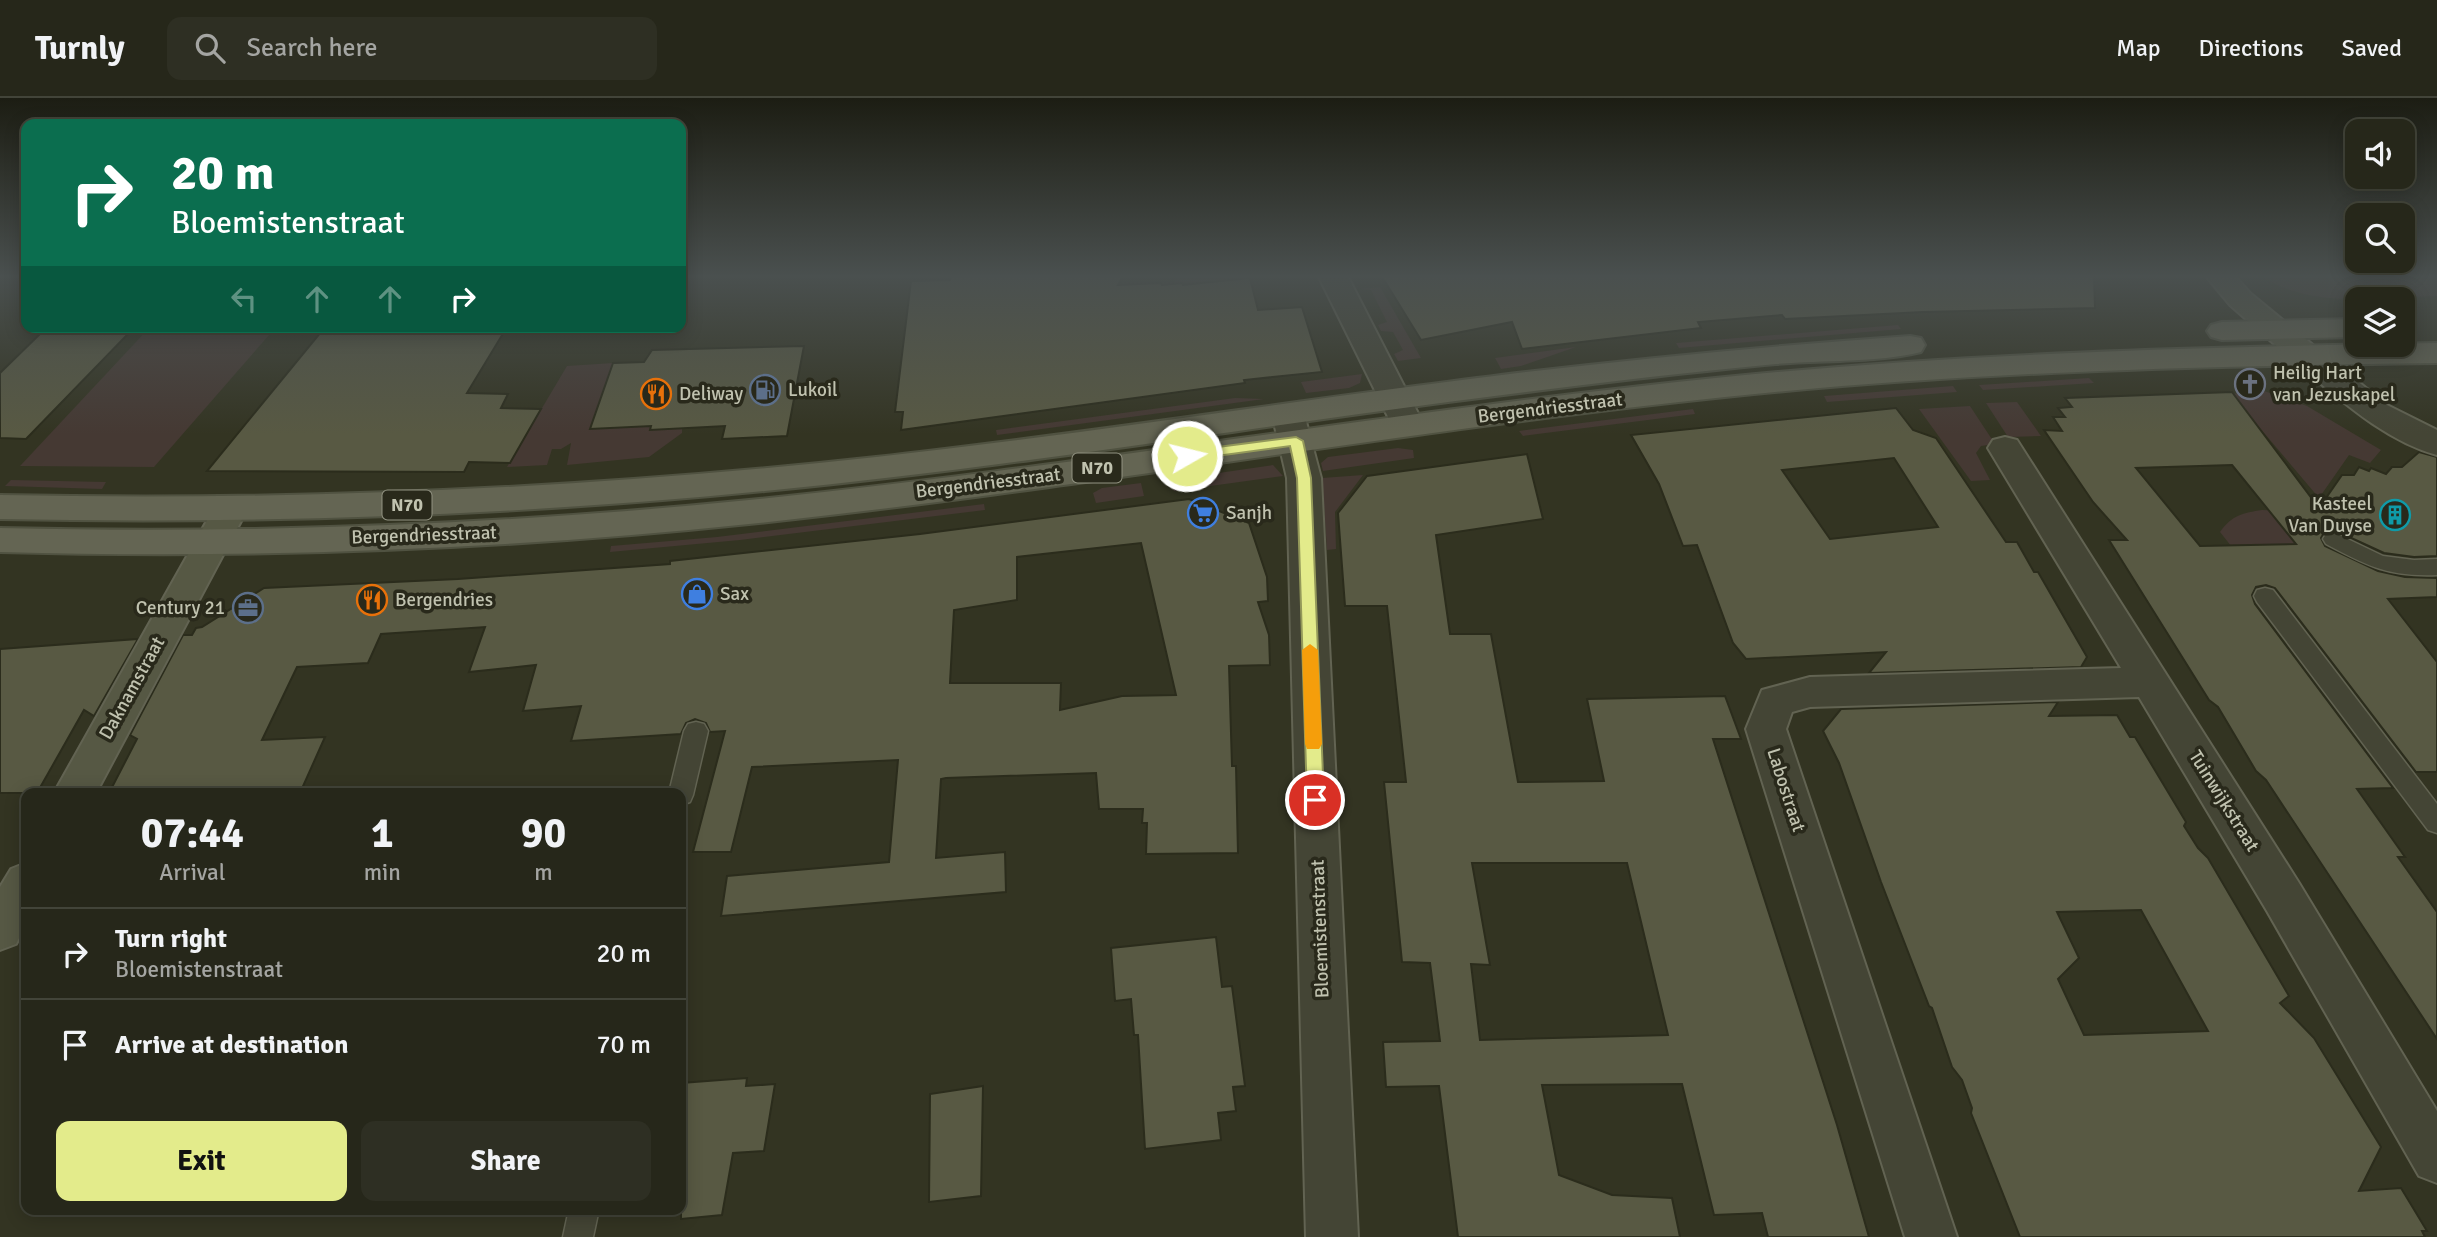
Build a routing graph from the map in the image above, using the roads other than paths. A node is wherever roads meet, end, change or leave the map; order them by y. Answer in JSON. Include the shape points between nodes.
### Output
{"nodes":[{"id":1,"x":1359,"y":328,"type":"edge"},
{"id":2,"x":2345,"y":328,"type":"edge"},
{"id":3,"x":2276,"y":330,"type":"junction"},
{"id":4,"x":2437,"y":353,"type":"edge"},
{"id":5,"x":2308,"y":357,"type":"junction"},
{"id":6,"x":1402,"y":412,"type":"junction"},
{"id":7,"x":1292,"y":427,"type":"junction"},
{"id":8,"x":2437,"y":444,"type":"edge"},
{"id":9,"x":2005,"y":448,"type":"dead end"},
{"id":10,"x":0,"y":507,"type":"edge"},
{"id":11,"x":221,"y":526,"type":"junction"},
{"id":12,"x":2333,"y":539,"type":"dead end"},
{"id":13,"x":0,"y":540,"type":"edge"},
{"id":14,"x":2437,"y":567,"type":"edge"},
{"id":15,"x":2265,"y":596,"type":"dead end"},
{"id":16,"x":2151,"y":682,"type":"junction"},
{"id":17,"x":696,"y":731,"type":"dead end"},
{"id":18,"x":78,"y":788,"type":"edge"},
{"id":19,"x":683,"y":788,"type":"edge"},
{"id":20,"x":2437,"y":823,"type":"edge"},
{"id":21,"x":21,"y":891,"type":"edge"},
{"id":22,"x":0,"y":930,"type":"edge"},
{"id":23,"x":2437,"y":1158,"type":"edge"},
{"id":24,"x":583,"y":1215,"type":"edge"},
{"id":25,"x":578,"y":1237,"type":"edge"},
{"id":26,"x":1332,"y":1237,"type":"edge"},
{"id":27,"x":1931,"y":1237,"type":"edge"}],
"edges":[{"from":1,"to":6,"type":"street"},
{"from":2,"to":3,"type":"main road","number":"N70"},
{"from":3,"to":5,"type":"street"},
{"from":3,"to":6,"type":"main road","name":"Bergendriesstraat","number":"N70","via":[[1854,348],[1665,366]]},
{"from":4,"to":5,"type":"main road","number":"N70"},
{"from":5,"to":6,"type":"main road","name":"Bergendriesstraat","number":"N70","via":[[2080,361]]},
{"from":5,"to":8,"type":"street","via":[[2376,412]]},
{"from":6,"to":7,"type":"main road","name":"Bergendriesstraat","number":"N70"},
{"from":7,"to":11,"type":"main road","name":"Bergendriesstraat","number":"N70","via":[[977,485],[647,521],[477,534]]},
{"from":7,"to":26,"type":"street","name":"Bloemistenstraat","via":[[1304,478]]},
{"from":9,"to":16,"type":"street","name":"Tuinwijkstraat"},
{"from":10,"to":11,"type":"main road","name":"Bergendriesstraat","number":"N70"},
{"from":11,"to":13,"type":"main road","name":"Bergendriesstraat","number":"N70"},
{"from":11,"to":18,"type":"street","name":"Daknamstraat"},
{"from":12,"to":14,"type":"lane","via":[[2379,563]]},
{"from":15,"to":20,"type":"lane"},
{"from":16,"to":23,"type":"street","name":"Tuinwijkstraat"},
{"from":16,"to":27,"type":"street","name":"Labostraat","via":[[1810,692],[1776,701],[1766,729]]},
{"from":17,"to":19,"type":"lane"},
{"from":21,"to":22,"type":"street"},
{"from":24,"to":25,"type":"lane"}]}
